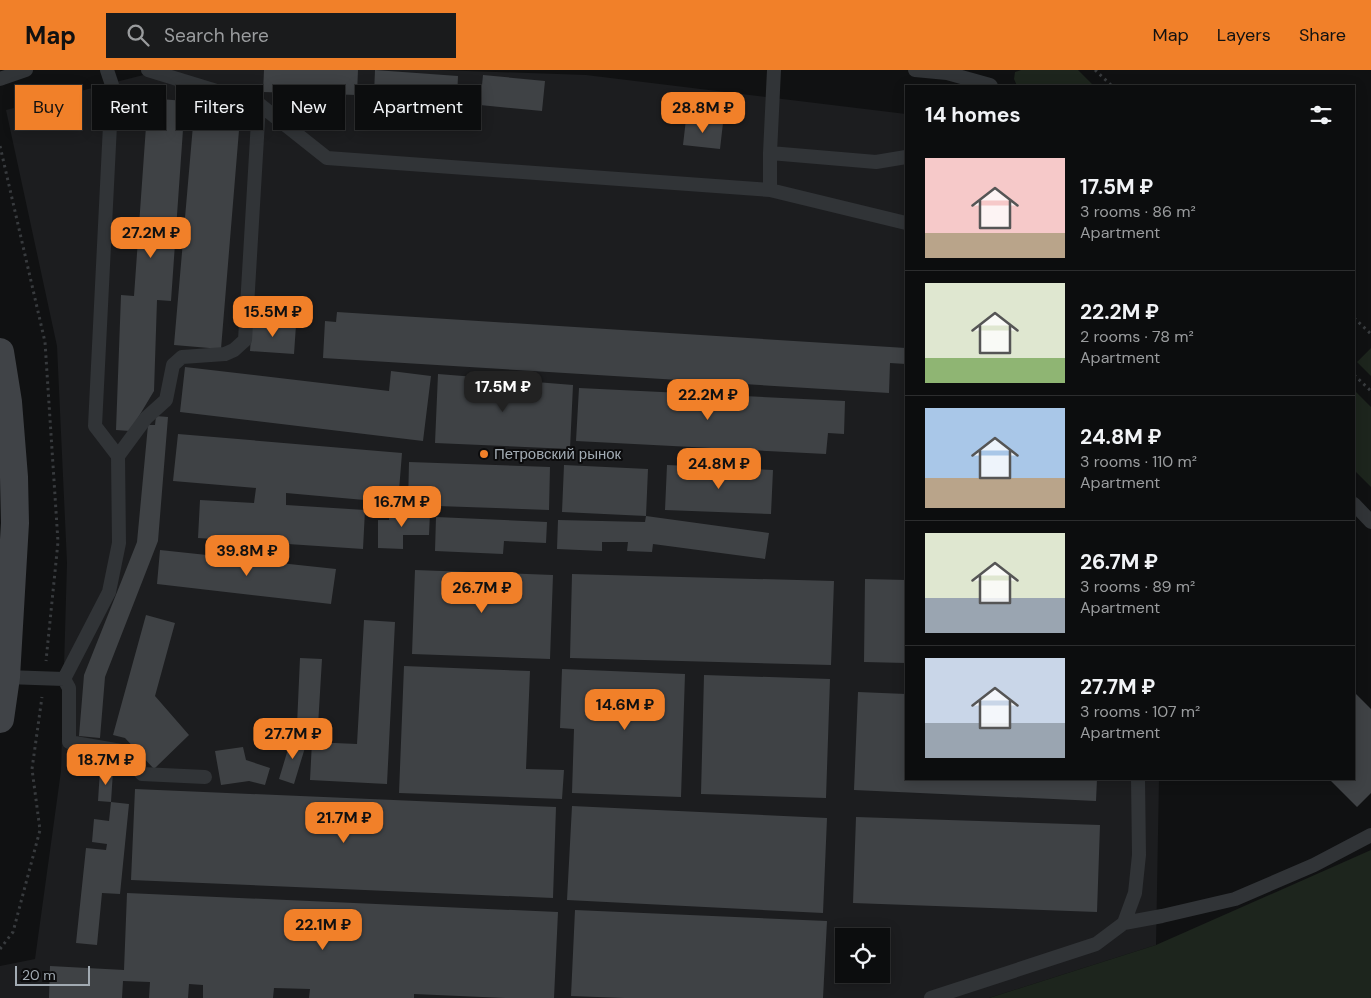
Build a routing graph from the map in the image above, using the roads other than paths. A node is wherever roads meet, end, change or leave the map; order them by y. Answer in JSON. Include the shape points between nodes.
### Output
{"nodes":[{"id":1,"x":26,"y":70,"type":"edge"},
{"id":2,"x":107,"y":70,"type":"edge"},
{"id":3,"x":148,"y":70,"type":"edge"},
{"id":4,"x":774,"y":70,"type":"edge"},
{"id":5,"x":915,"y":70,"type":"edge"},
{"id":6,"x":0,"y":79,"type":"edge"},
{"id":7,"x":197,"y":85,"type":"edge"},
{"id":8,"x":990,"y":85,"type":"edge"},
{"id":9,"x":263,"y":106,"type":"edge"},
{"id":10,"x":258,"y":130,"type":"edge"},
{"id":11,"x":770,"y":153,"type":"junction"},
{"id":12,"x":905,"y":157,"type":"edge"},
{"id":13,"x":770,"y":190,"type":"junction"},
{"id":14,"x":905,"y":223,"type":"edge"},
{"id":15,"x":0,"y":352,"type":"edge"},
{"id":16,"x":118,"y":456,"type":"junction"},
{"id":17,"x":7,"y":476,"type":"edge"},
{"id":18,"x":1355,"y":505,"type":"edge"},
{"id":19,"x":1371,"y":522,"type":"edge"},
{"id":20,"x":6,"y":677,"type":"junction"},
{"id":21,"x":64,"y":679,"type":"junction"},
{"id":22,"x":0,"y":719,"type":"edge"},
{"id":23,"x":205,"y":777,"type":"dead end"},
{"id":24,"x":1138,"y":780,"type":"edge"},
{"id":25,"x":1371,"y":835,"type":"edge"},
{"id":26,"x":1124,"y":923,"type":"junction"},
{"id":27,"x":931,"y":998,"type":"edge"}],
"edges":[{"from":1,"to":6,"type":"lane"},
{"from":2,"to":16,"type":"lane","via":[[112,85],[94,426]]},
{"from":3,"to":7,"type":"lane"},
{"from":4,"to":11,"type":"lane"},
{"from":5,"to":8,"type":"lane","via":[[946,73]]},
{"from":9,"to":13,"type":"lane","via":[[327,158]]},
{"from":10,"to":16,"type":"lane","via":[[245,340],[225,354],[182,357],[173,365],[166,400],[146,418]]},
{"from":11,"to":12,"type":"lane","via":[[876,162]]},
{"from":11,"to":13,"type":"lane"},
{"from":13,"to":14,"type":"lane"},
{"from":15,"to":17,"type":"main road","via":[[8,402]]},
{"from":16,"to":21,"type":"lane","via":[[119,543],[109,592]]},
{"from":17,"to":20,"type":"main road","via":[[14,523]]},
{"from":18,"to":19,"type":"lane"},
{"from":20,"to":21,"type":"lane"},
{"from":20,"to":22,"type":"main road"},
{"from":21,"to":23,"type":"lane","via":[[69,688],[69,742],[121,751],[142,774]]},
{"from":24,"to":26,"type":"lane","via":[[1139,855],[1135,893]]},
{"from":25,"to":26,"type":"lane","via":[[1314,866],[1236,899]]},
{"from":26,"to":27,"type":"lane","via":[[1096,944]]}]}
